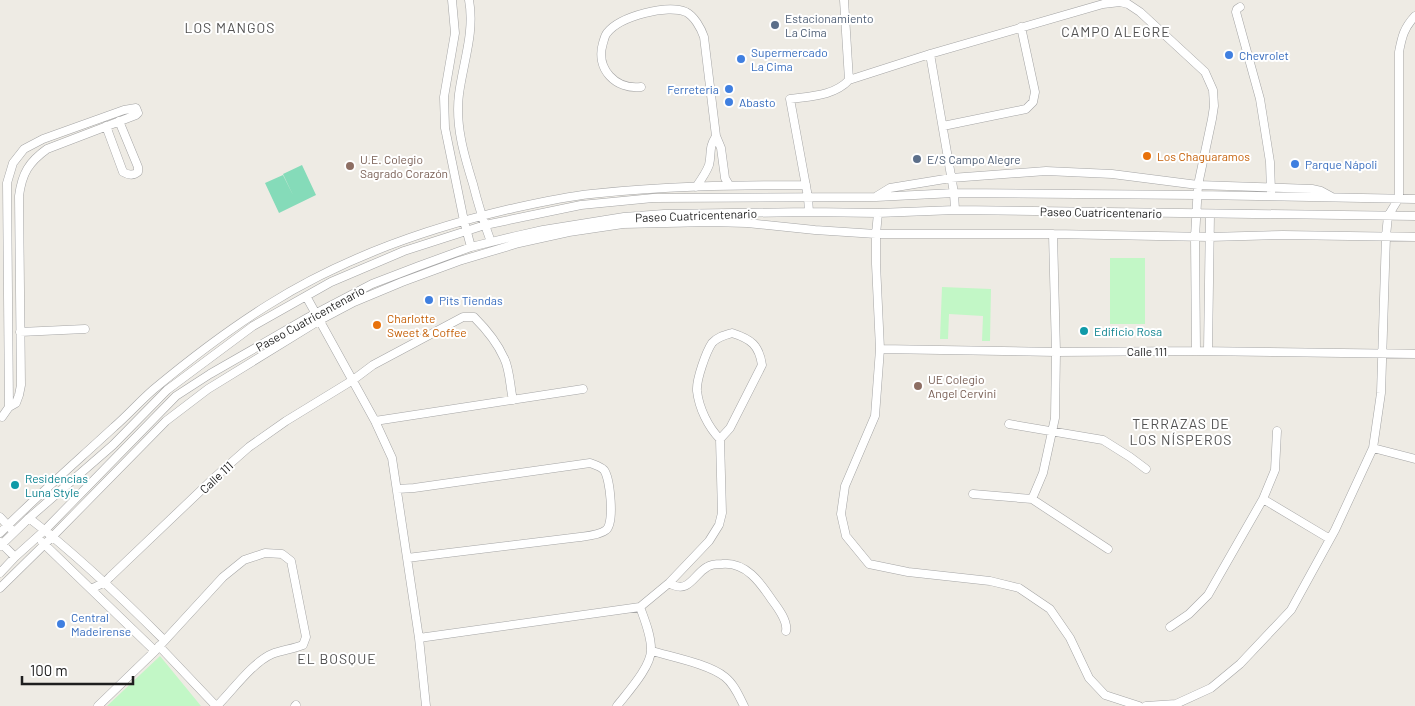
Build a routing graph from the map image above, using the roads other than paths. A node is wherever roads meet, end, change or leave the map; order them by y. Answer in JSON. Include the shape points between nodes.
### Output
{"nodes":[{"id":1,"x":452,"y":0,"type":"edge"},
{"id":2,"x":470,"y":0,"type":"edge"},
{"id":3,"x":844,"y":0,"type":"edge"},
{"id":4,"x":1240,"y":7,"type":"dead end"},
{"id":5,"x":1415,"y":16,"type":"edge"},
{"id":6,"x":1021,"y":27,"type":"junction"},
{"id":7,"x":930,"y":54,"type":"junction"},
{"id":8,"x":849,"y":80,"type":"junction"},
{"id":9,"x":641,"y":87,"type":"dead end"},
{"id":10,"x":119,"y":121,"type":"junction"},
{"id":11,"x":106,"y":126,"type":"junction"},
{"id":12,"x":943,"y":126,"type":"junction"},
{"id":13,"x":716,"y":136,"type":"junction"},
{"id":14,"x":951,"y":178,"type":"junction"},
{"id":15,"x":729,"y":185,"type":"junction"},
{"id":16,"x":806,"y":185,"type":"junction"},
{"id":17,"x":1198,"y":185,"type":"junction"},
{"id":18,"x":696,"y":187,"type":"junction"},
{"id":19,"x":1271,"y":192,"type":"junction"},
{"id":20,"x":600,"y":193,"type":"junction"},
{"id":21,"x":954,"y":194,"type":"junction"},
{"id":22,"x":1198,"y":195,"type":"junction"},
{"id":23,"x":808,"y":197,"type":"junction"},
{"id":24,"x":876,"y":197,"type":"junction"},
{"id":25,"x":1399,"y":198,"type":"junction"},
{"id":26,"x":1415,"y":198,"type":"edge"},
{"id":27,"x":628,"y":200,"type":"junction"},
{"id":28,"x":955,"y":210,"type":"junction"},
{"id":29,"x":809,"y":212,"type":"junction"},
{"id":30,"x":878,"y":213,"type":"junction"},
{"id":31,"x":1197,"y":213,"type":"junction"},
{"id":32,"x":1210,"y":214,"type":"junction"},
{"id":33,"x":482,"y":216,"type":"junction"},
{"id":34,"x":1388,"y":216,"type":"junction"},
{"id":35,"x":1415,"y":216,"type":"edge"},
{"id":36,"x":611,"y":219,"type":"junction"},
{"id":37,"x":464,"y":221,"type":"junction"},
{"id":38,"x":623,"y":224,"type":"junction"},
{"id":39,"x":485,"y":225,"type":"junction"},
{"id":40,"x":466,"y":231,"type":"junction"},
{"id":41,"x":876,"y":234,"type":"junction"},
{"id":42,"x":1053,"y":234,"type":"junction"},
{"id":43,"x":1195,"y":236,"type":"junction"},
{"id":44,"x":1386,"y":236,"type":"junction"},
{"id":45,"x":1209,"y":237,"type":"junction"},
{"id":46,"x":1415,"y":237,"type":"edge"},
{"id":47,"x":518,"y":240,"type":"junction"},
{"id":48,"x":491,"y":242,"type":"junction"},
{"id":49,"x":471,"y":247,"type":"junction"},
{"id":50,"x":441,"y":258,"type":"junction"},
{"id":51,"x":453,"y":264,"type":"junction"},
{"id":52,"x":20,"y":271,"type":"junction"},
{"id":53,"x":4,"y":272,"type":"edge"},
{"id":54,"x":20,"y":282,"type":"junction"},
{"id":55,"x":4,"y":283,"type":"edge"},
{"id":56,"x":306,"y":296,"type":"junction"},
{"id":57,"x":318,"y":317,"type":"junction"},
{"id":58,"x":85,"y":329,"type":"dead end"},
{"id":59,"x":20,"y":332,"type":"junction"},
{"id":60,"x":880,"y":348,"type":"junction"},
{"id":61,"x":1196,"y":351,"type":"junction"},
{"id":62,"x":1056,"y":352,"type":"junction"},
{"id":63,"x":1208,"y":352,"type":"junction"},
{"id":64,"x":1382,"y":354,"type":"junction"},
{"id":65,"x":1415,"y":354,"type":"edge"},
{"id":66,"x":352,"y":380,"type":"junction"},
{"id":67,"x":583,"y":389,"type":"dead end"},
{"id":68,"x":513,"y":400,"type":"junction"},
{"id":69,"x":9,"y":406,"type":"junction"},
{"id":70,"x":2,"y":417,"type":"dead end"},
{"id":71,"x":375,"y":420,"type":"junction"},
{"id":72,"x":1009,"y":424,"type":"dead end"},
{"id":73,"x":1277,"y":431,"type":"dead end"},
{"id":74,"x":1052,"y":432,"type":"junction"},
{"id":75,"x":720,"y":439,"type":"junction"},
{"id":76,"x":98,"y":440,"type":"junction"},
{"id":77,"x":113,"y":445,"type":"junction"},
{"id":78,"x":1373,"y":448,"type":"junction"},
{"id":79,"x":1415,"y":460,"type":"edge"},
{"id":80,"x":1146,"y":469,"type":"dead end"},
{"id":81,"x":397,"y":489,"type":"junction"},
{"id":82,"x":973,"y":494,"type":"dead end"},
{"id":83,"x":1032,"y":499,"type":"junction"},
{"id":84,"x":1263,"y":499,"type":"junction"},
{"id":85,"x":0,"y":517,"type":"edge"},
{"id":86,"x":29,"y":518,"type":"junction"},
{"id":87,"x":8,"y":525,"type":"junction"},
{"id":88,"x":45,"y":530,"type":"junction"},
{"id":89,"x":14,"y":532,"type":"junction"},
{"id":90,"x":0,"y":533,"type":"edge"},
{"id":91,"x":53,"y":536,"type":"junction"},
{"id":92,"x":37,"y":538,"type":"junction"},
{"id":93,"x":1330,"y":539,"type":"junction"},
{"id":94,"x":1,"y":544,"type":"edge"},
{"id":95,"x":45,"y":544,"type":"junction"},
{"id":96,"x":1108,"y":549,"type":"dead end"},
{"id":97,"x":15,"y":557,"type":"junction"},
{"id":98,"x":407,"y":558,"type":"junction"},
{"id":99,"x":0,"y":573,"type":"edge"},
{"id":100,"x":105,"y":582,"type":"junction"},
{"id":101,"x":670,"y":584,"type":"junction"},
{"id":102,"x":0,"y":588,"type":"edge"},
{"id":103,"x":91,"y":589,"type":"junction"},
{"id":104,"x":640,"y":608,"type":"junction"},
{"id":105,"x":1170,"y":627,"type":"dead end"},
{"id":106,"x":786,"y":631,"type":"dead end"},
{"id":107,"x":419,"y":638,"type":"junction"},
{"id":108,"x":159,"y":646,"type":"junction"},
{"id":109,"x":652,"y":651,"type":"junction"},
{"id":110,"x":98,"y":706,"type":"edge"},
{"id":111,"x":217,"y":706,"type":"edge"},
{"id":112,"x":426,"y":706,"type":"edge"},
{"id":113,"x":617,"y":706,"type":"edge"},
{"id":114,"x":744,"y":706,"type":"edge"},
{"id":115,"x":1139,"y":706,"type":"edge"},
{"id":116,"x":1146,"y":706,"type":"edge"}],
"edges":[{"from":1,"to":37,"type":"street","via":[[455,34],[444,97],[445,128]]},
{"from":2,"to":33,"type":"street","via":[[470,32],[459,95],[458,123]]},
{"from":3,"to":8,"type":"street"},
{"from":4,"to":19,"type":"street","via":[[1236,12],[1260,99],[1270,162]]},
{"from":5,"to":25,"type":"street","via":[[1406,25],[1399,52]]},
{"from":6,"to":7,"type":"street"},
{"from":6,"to":12,"type":"street","via":[[1035,92],[1033,102],[1026,109]]},
{"from":6,"to":17,"type":"street","via":[[1112,2],[1128,4],[1140,12],[1205,72],[1213,90],[1212,119]]},
{"from":7,"to":8,"type":"street"},
{"from":7,"to":12,"type":"street"},
{"from":8,"to":16,"type":"street","via":[[837,90],[790,100]]},
{"from":9,"to":13,"type":"street","via":[[620,84],[608,75],[601,50],[607,33],[622,20],[643,13],[675,9],[688,13],[704,37]]},
{"from":10,"to":11,"type":"street"},
{"from":10,"to":11,"type":"street","via":[[138,167],[134,175],[123,172]]},
{"from":10,"to":53,"type":"street","via":[[136,115],[136,108],[43,139],[24,149],[14,163],[7,183]]},
{"from":11,"to":52,"type":"street","via":[[47,149],[27,167],[19,196]]},
{"from":12,"to":14,"type":"street"},
{"from":13,"to":15,"type":"street"},
{"from":13,"to":18,"type":"street","via":[[711,144],[709,164]]},
{"from":14,"to":17,"type":"street","name":"Paseo Cuatricentenario","via":[[1046,171],[1112,174]]},
{"from":14,"to":21,"type":"street"},
{"from":14,"to":24,"type":"street","name":"Paseo Cuatricentenario","via":[[890,188]]},
{"from":15,"to":16,"type":"street"},
{"from":15,"to":18,"type":"street"},
{"from":16,"to":23,"type":"street"},
{"from":17,"to":19,"type":"street","name":"Paseo Cuatricentenario"},
{"from":17,"to":22,"type":"street"},
{"from":18,"to":20,"type":"street"},
{"from":19,"to":22,"type":"street","name":"Paseo Cuatricentenario"},
{"from":19,"to":25,"type":"street","via":[[1312,189],[1334,197]]},
{"from":20,"to":27,"type":"street"},
{"from":20,"to":33,"type":"street","via":[[554,199]]},
{"from":21,"to":22,"type":"street","name":"Paseo Cuatricentenario"},
{"from":21,"to":24,"type":"street","name":"Paseo Cuatricentenario"},
{"from":21,"to":28,"type":"street"},
{"from":22,"to":31,"type":"street"},
{"from":23,"to":24,"type":"street","name":"Paseo Cuatricentenario"},
{"from":23,"to":27,"type":"street","name":"Paseo Cuatricentenario"},
{"from":23,"to":29,"type":"street"},
{"from":25,"to":26,"type":"street"},
{"from":25,"to":34,"type":"street"},
{"from":27,"to":39,"type":"street","name":"Paseo Cuatricentenario","via":[[581,205]]},
{"from":28,"to":30,"type":"street","name":"Paseo Cuatricentenario"},
{"from":28,"to":31,"type":"street","name":"Paseo Cuatricentenario"},
{"from":29,"to":30,"type":"street","name":"Paseo Cuatricentenario"},
{"from":29,"to":36,"type":"street","name":"Paseo Cuatricentenario","via":[[664,214]]},
{"from":30,"to":41,"type":"street"},
{"from":31,"to":32,"type":"street","name":"Paseo Cuatricentenario"},
{"from":31,"to":43,"type":"street"},
{"from":32,"to":34,"type":"street","name":"Paseo Cuatricentenario"},
{"from":32,"to":45,"type":"street"},
{"from":33,"to":37,"type":"street"},
{"from":33,"to":39,"type":"street"},
{"from":34,"to":35,"type":"street","name":"Paseo Cuatricentenario"},
{"from":34,"to":44,"type":"street"},
{"from":36,"to":38,"type":"street"},
{"from":36,"to":47,"type":"street","name":"Paseo Cuatricentenario","via":[[543,230]]},
{"from":37,"to":40,"type":"street"},
{"from":37,"to":76,"type":"street","via":[[375,250],[336,267],[269,304],[202,350]]},
{"from":38,"to":41,"type":"street","name":"Paseo Cuatricentenario","via":[[747,222]]},
{"from":38,"to":47,"type":"street","name":"Paseo Cuatricentenario"},
{"from":39,"to":40,"type":"street","name":"Paseo Cuatricentenario"},
{"from":39,"to":48,"type":"street"},
{"from":40,"to":49,"type":"street"},
{"from":40,"to":56,"type":"street","name":"Paseo Cuatricentenario","via":[[404,251]]},
{"from":41,"to":42,"type":"street","name":"Paseo Cuatricentenario"},
{"from":41,"to":60,"type":"street"},
{"from":42,"to":43,"type":"street","name":"Paseo Cuatricentenario"},
{"from":42,"to":62,"type":"street"},
{"from":43,"to":45,"type":"street","name":"Paseo Cuatricentenario"},
{"from":43,"to":61,"type":"street"},
{"from":44,"to":45,"type":"street","name":"Paseo Cuatricentenario"},
{"from":44,"to":46,"type":"street","name":"Paseo Cuatricentenario"},
{"from":44,"to":64,"type":"street"},
{"from":45,"to":63,"type":"street"},
{"from":47,"to":48,"type":"street","name":"Paseo Cuatricentenario"},
{"from":47,"to":51,"type":"street","name":"Paseo Cuatricentenario"},
{"from":48,"to":49,"type":"street","name":"Paseo Cuatricentenario"},
{"from":49,"to":50,"type":"street","name":"Paseo Cuatricentenario"},
{"from":50,"to":51,"type":"street"},
{"from":50,"to":57,"type":"street","name":"Paseo Cuatricentenario","via":[[372,284]]},
{"from":51,"to":57,"type":"street","name":"Paseo Cuatricentenario"},
{"from":52,"to":53,"type":"street"},
{"from":52,"to":54,"type":"street"},
{"from":53,"to":55,"type":"street"},
{"from":54,"to":55,"type":"street"},
{"from":54,"to":59,"type":"street"},
{"from":55,"to":69,"type":"street"},
{"from":56,"to":57,"type":"street"},
{"from":56,"to":77,"type":"street","name":"Paseo Cuatricentenario","via":[[253,326],[167,390]]},
{"from":57,"to":66,"type":"street"},
{"from":57,"to":88,"type":"street","name":"Paseo Cuatricentenario","via":[[210,374],[176,396]]},
{"from":57,"to":91,"type":"street","name":"Paseo Cuatricentenario","via":[[208,389],[166,421]]},
{"from":58,"to":59,"type":"street"},
{"from":59,"to":69,"type":"street","via":[[21,385],[16,403]]},
{"from":60,"to":62,"type":"street","name":"Calle 111"},
{"from":60,"to":115,"type":"street","via":[[875,416],[845,486],[842,514],[846,536],[869,564],[1019,588],[1050,609],[1070,638],[1089,678],[1105,695]]},
{"from":61,"to":62,"type":"street","name":"Calle 111"},
{"from":61,"to":63,"type":"street","name":"Calle 111"},
{"from":62,"to":74,"type":"street"},
{"from":63,"to":64,"type":"street","name":"Calle 111"},
{"from":64,"to":65,"type":"street","name":"Calle 111"},
{"from":64,"to":78,"type":"street","via":[[1381,393]]},
{"from":66,"to":68,"type":"street","name":"Calle 111","via":[[373,365],[463,317],[474,317],[505,359]]},
{"from":66,"to":71,"type":"street"},
{"from":66,"to":100,"type":"street","name":"Calle 111","via":[[249,447]]},
{"from":67,"to":68,"type":"street"},
{"from":68,"to":71,"type":"street"},
{"from":69,"to":70,"type":"street"},
{"from":71,"to":81,"type":"street","via":[[392,458]]},
{"from":72,"to":74,"type":"street"},
{"from":73,"to":84,"type":"street","via":[[1275,470]]},
{"from":74,"to":80,"type":"street","via":[[1103,440]]},
{"from":74,"to":83,"type":"street","via":[[1043,473]]},
{"from":75,"to":75,"type":"street","via":[[730,428],[762,365],[754,344],[732,333],[712,343],[696,389],[706,420]]},
{"from":75,"to":101,"type":"street","via":[[722,513],[719,525],[709,541]]},
{"from":76,"to":77,"type":"street"},
{"from":76,"to":87,"type":"street"},
{"from":77,"to":86,"type":"street","name":"Paseo Cuatricentenario"},
{"from":78,"to":79,"type":"street"},
{"from":78,"to":93,"type":"street"},
{"from":81,"to":98,"type":"street"},
{"from":81,"to":98,"type":"street","via":[[590,463],[605,472],[612,511],[610,526],[600,533]]},
{"from":82,"to":83,"type":"street"},
{"from":83,"to":96,"type":"street"},
{"from":84,"to":93,"type":"street"},
{"from":84,"to":105,"type":"street","via":[[1208,595],[1190,614]]},
{"from":85,"to":87,"type":"street"},
{"from":86,"to":88,"type":"street"},
{"from":86,"to":89,"type":"street","name":"Paseo Cuatricentenario"},
{"from":87,"to":89,"type":"street"},
{"from":87,"to":90,"type":"street"},
{"from":88,"to":91,"type":"street"},
{"from":88,"to":92,"type":"street","name":"Paseo Cuatricentenario"},
{"from":89,"to":94,"type":"street","name":"Paseo Cuatricentenario"},
{"from":91,"to":95,"type":"street","name":"Paseo Cuatricentenario"},
{"from":91,"to":100,"type":"street"},
{"from":92,"to":95,"type":"street"},
{"from":92,"to":97,"type":"street","name":"Paseo Cuatricentenario"},
{"from":93,"to":116,"type":"street","via":[[1291,610],[1240,664],[1212,688],[1176,704]]},
{"from":94,"to":97,"type":"street"},
{"from":95,"to":102,"type":"street","name":"Paseo Cuatricentenario"},
{"from":95,"to":103,"type":"street"},
{"from":97,"to":99,"type":"street","name":"Paseo Cuatricentenario"},
{"from":98,"to":107,"type":"street"},
{"from":100,"to":103,"type":"street","name":"Calle 111"},
{"from":100,"to":108,"type":"street"},
{"from":101,"to":104,"type":"street"},
{"from":101,"to":106,"type":"street","via":[[681,588],[715,564],[729,563],[745,569],[758,579],[774,603],[786,623]]},
{"from":103,"to":108,"type":"street"},
{"from":104,"to":107,"type":"street"},
{"from":104,"to":109,"type":"street","via":[[649,630]]},
{"from":107,"to":112,"type":"street"},
{"from":108,"to":110,"type":"street"},
{"from":108,"to":111,"type":"street"},
{"from":108,"to":111,"type":"street","via":[[223,577],[244,560],[265,553],[282,554],[291,561],[306,637],[303,645],[272,654]]},
{"from":109,"to":113,"type":"street","via":[[648,664]]},
{"from":109,"to":114,"type":"street","via":[[708,668],[725,677]]}]}
